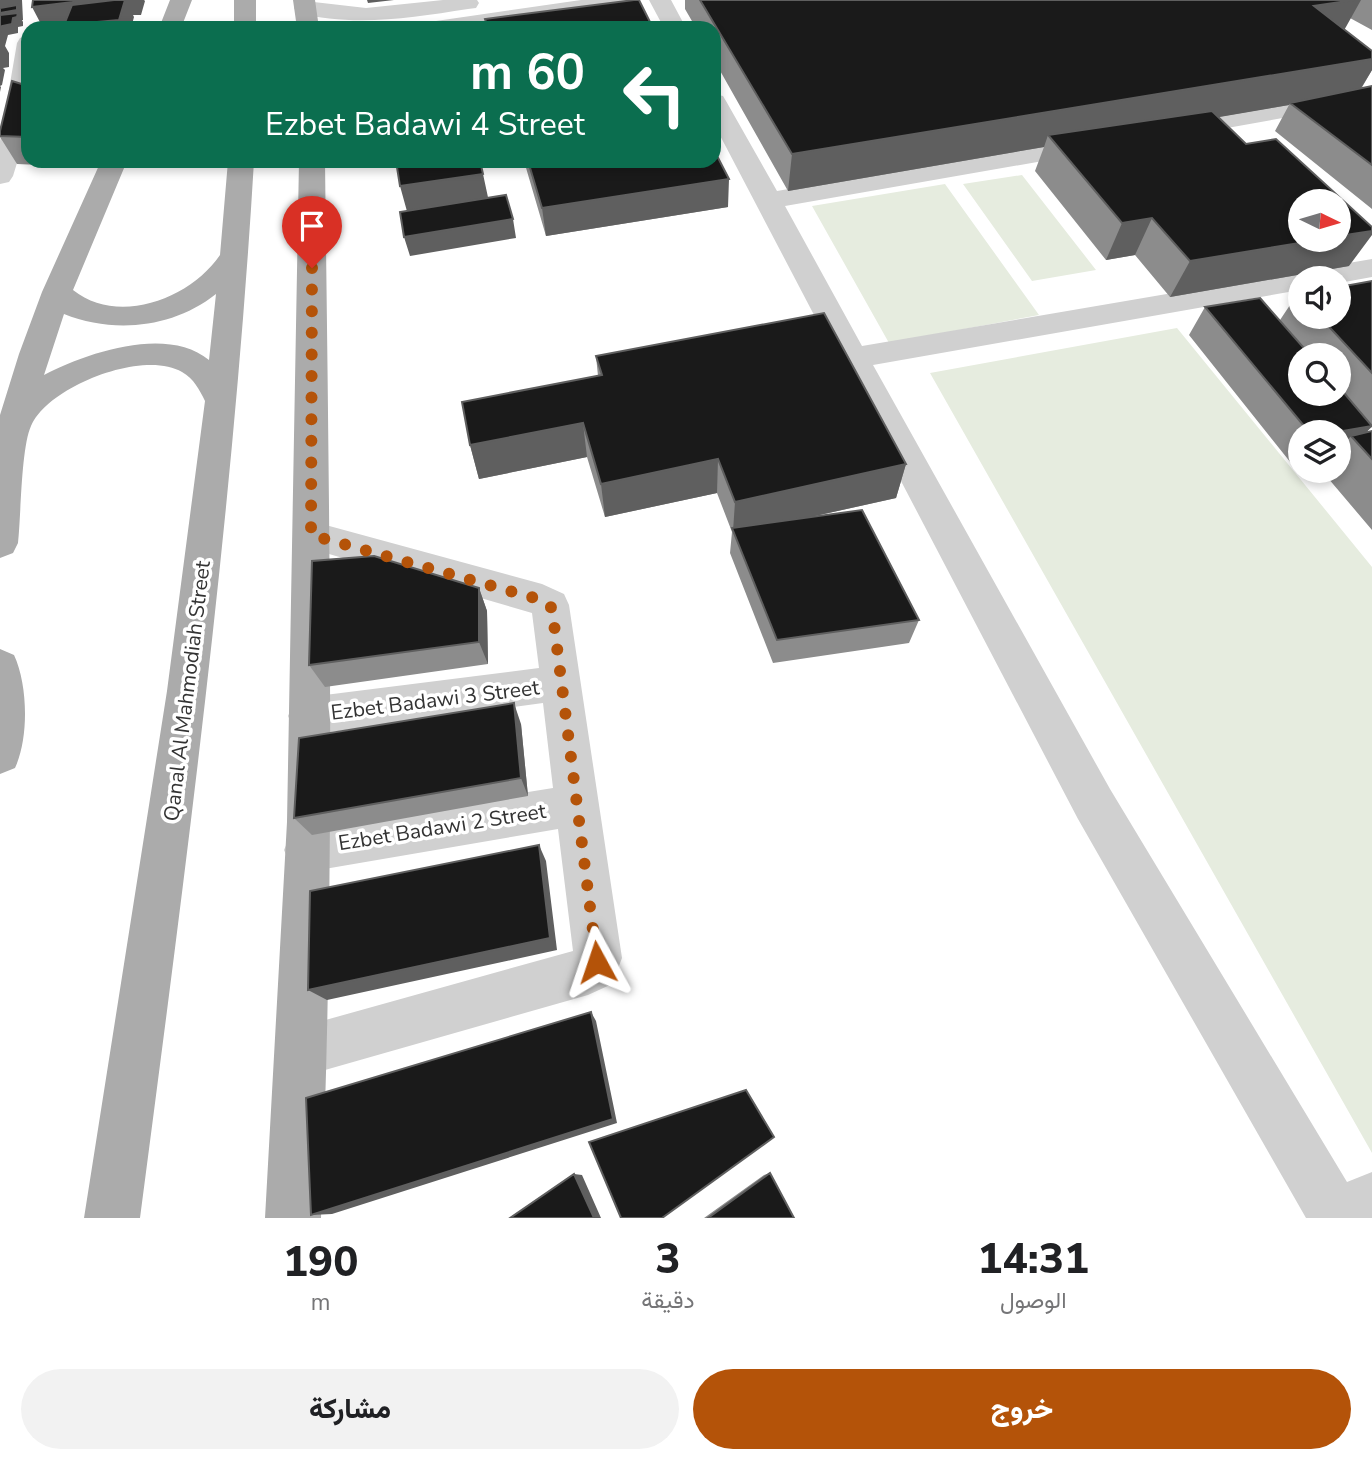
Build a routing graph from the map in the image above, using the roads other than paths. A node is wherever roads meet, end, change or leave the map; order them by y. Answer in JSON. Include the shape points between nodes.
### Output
{"nodes":[{"id":1,"x":181,"y":0,"type":"edge"},
{"id":2,"x":245,"y":0,"type":"edge"},
{"id":3,"x":625,"y":0,"type":"edge"},
{"id":4,"x":660,"y":0,"type":"edge"},
{"id":5,"x":473,"y":11,"type":"edge"},
{"id":6,"x":306,"y":12,"type":"edge"},
{"id":7,"x":173,"y":21,"type":"edge"},
{"id":8,"x":245,"y":21,"type":"edge"},
{"id":9,"x":451,"y":21,"type":"edge"},
{"id":10,"x":671,"y":21,"type":"edge"},
{"id":11,"x":21,"y":75,"type":"edge"},
{"id":12,"x":1372,"y":95,"type":"edge"},
{"id":13,"x":721,"y":114,"type":"edge"},
{"id":14,"x":1152,"y":134,"type":"edge"},
{"id":15,"x":7,"y":139,"type":"edge"},
{"id":16,"x":1111,"y":141,"type":"edge"},
{"id":17,"x":111,"y":168,"type":"edge"},
{"id":18,"x":241,"y":168,"type":"edge"},
{"id":19,"x":312,"y":168,"type":"edge"},
{"id":20,"x":0,"y":176,"type":"edge"},
{"id":21,"x":768,"y":201,"type":"junction"},
{"id":22,"x":235,"y":254,"type":"junction"},
{"id":23,"x":1372,"y":268,"type":"edge"},
{"id":24,"x":1351,"y":272,"type":"edge"},
{"id":25,"x":1288,"y":283,"type":"edge"},
{"id":26,"x":58,"y":292,"type":"junction"},
{"id":27,"x":853,"y":358,"type":"junction"},
{"id":28,"x":220,"y":400,"type":"junction"},
{"id":29,"x":15,"y":423,"type":"junction"},
{"id":30,"x":311,"y":535,"type":"junction"},
{"id":31,"x":0,"y":543,"type":"edge"},
{"id":32,"x":0,"y":667,"type":"edge"},
{"id":33,"x":562,"y":683,"type":"junction"},
{"id":34,"x":309,"y":716,"type":"junction"},
{"id":35,"x":0,"y":754,"type":"edge"},
{"id":36,"x":578,"y":805,"type":"junction"},
{"id":37,"x":307,"y":850,"type":"junction"},
{"id":38,"x":304,"y":1051,"type":"junction"},
{"id":39,"x":1348,"y":1210,"type":"edge"},
{"id":40,"x":112,"y":1218,"type":"edge"},
{"id":41,"x":293,"y":1218,"type":"edge"}],
"edges":[{"from":1,"to":7,"type":"main road"},
{"from":2,"to":8,"type":"main road"},
{"from":3,"to":5,"type":"street"},
{"from":4,"to":10,"type":"street"},
{"from":5,"to":6,"type":"street","via":[[365,16]]},
{"from":5,"to":9,"type":"street"},
{"from":11,"to":15,"type":"street"},
{"from":12,"to":14,"type":"street"},
{"from":13,"to":21,"type":"street"},
{"from":15,"to":20,"type":"street"},
{"from":16,"to":21,"type":"street"},
{"from":17,"to":26,"type":"main road"},
{"from":18,"to":22,"type":"main road","name":"Qanal Al Mahmodiah Street"},
{"from":19,"to":30,"type":"main road"},
{"from":21,"to":27,"type":"street"},
{"from":22,"to":26,"type":"main road","via":[[222,276],[195,296],[141,314],[88,313],[74,308]]},
{"from":22,"to":28,"type":"main road","name":"Qanal Al Mahmodiah Street"},
{"from":23,"to":24,"type":"street"},
{"from":25,"to":27,"type":"street"},
{"from":26,"to":29,"type":"main road"},
{"from":27,"to":39,"type":"street","via":[[1094,804]]},
{"from":28,"to":29,"type":"main road","via":[[217,387],[199,367],[170,356],[132,356],[92,365],[55,383]]},
{"from":28,"to":40,"type":"main road","name":"Qanal Al Mahmodiah Street","via":[[174,797]]},
{"from":29,"to":31,"type":"main road"},
{"from":30,"to":33,"type":"street","via":[[542,600],[552,608]]},
{"from":30,"to":34,"type":"main road"},
{"from":32,"to":35,"type":"main road"},
{"from":33,"to":34,"type":"street","name":"Ezbet Badawi 3 Street"},
{"from":33,"to":36,"type":"street"},
{"from":34,"to":37,"type":"main road"},
{"from":36,"to":37,"type":"street","name":"Ezbet Badawi 2 Street"},
{"from":36,"to":38,"type":"street","via":[[598,958],[595,967]]},
{"from":37,"to":38,"type":"main road"},
{"from":38,"to":41,"type":"main road"}]}
